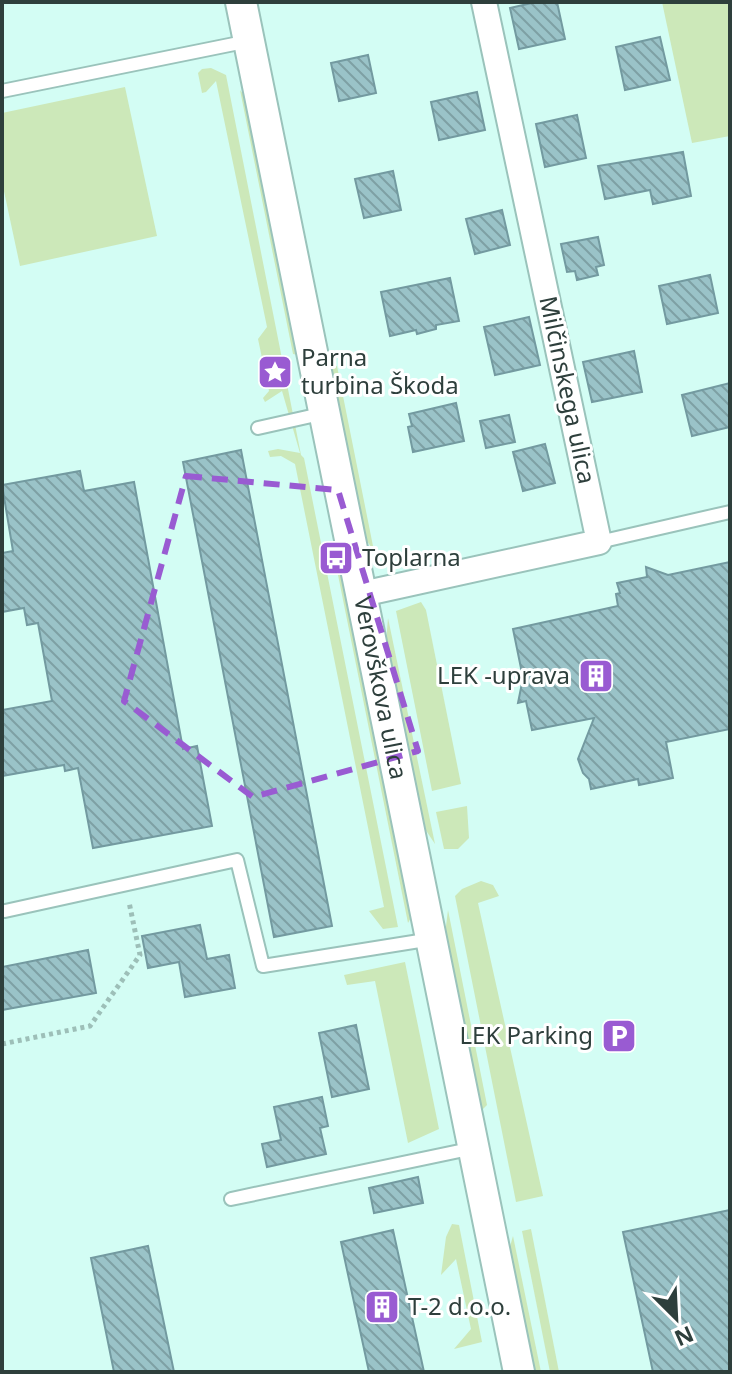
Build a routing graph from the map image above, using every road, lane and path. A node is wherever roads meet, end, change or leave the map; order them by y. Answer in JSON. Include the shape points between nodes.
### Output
{"nodes":[{"id":1,"x":241,"y":2,"type":"edge"},
{"id":2,"x":484,"y":2,"type":"edge"},
{"id":3,"x":249,"y":41,"type":"junction"},
{"id":4,"x":2,"y":91,"type":"edge"},
{"id":5,"x":325,"y":413,"type":"junction"},
{"id":6,"x":258,"y":428,"type":"dead end"},
{"id":7,"x":730,"y":512,"type":"edge"},
{"id":8,"x":599,"y":542,"type":"junction"},
{"id":9,"x":362,"y":594,"type":"junction"},
{"id":10,"x":125,"y":885,"type":"junction"},
{"id":11,"x":5,"y":911,"type":"dead end"},
{"id":12,"x":432,"y":939,"type":"junction"},
{"id":13,"x":2,"y":1044,"type":"edge"},
{"id":14,"x":474,"y":1148,"type":"junction"},
{"id":15,"x":231,"y":1199,"type":"dead end"},
{"id":16,"x":519,"y":1372,"type":"edge"}],
"edges":[{"from":1,"to":3,"type":"street","name":"Verovškova ulica"},
{"from":2,"to":8,"type":"street","name":"Milčinskega ulica"},
{"from":3,"to":4,"type":"lane"},
{"from":3,"to":5,"type":"street","name":"Verovškova ulica"},
{"from":5,"to":6,"type":"lane"},
{"from":5,"to":9,"type":"street","name":"Verovškova ulica"},
{"from":7,"to":8,"type":"lane"},
{"from":8,"to":9,"type":"street"},
{"from":9,"to":12,"type":"street","name":"Verovškova ulica"},
{"from":10,"to":11,"type":"lane"},
{"from":10,"to":12,"type":"lane","via":[[237,860],[263,966]]},
{"from":10,"to":13,"type":"path","via":[[140,955],[90,1026]]},
{"from":12,"to":14,"type":"street","name":"Verovškova ulica"},
{"from":14,"to":15,"type":"lane"},
{"from":14,"to":16,"type":"street","name":"Verovškova ulica"}]}
